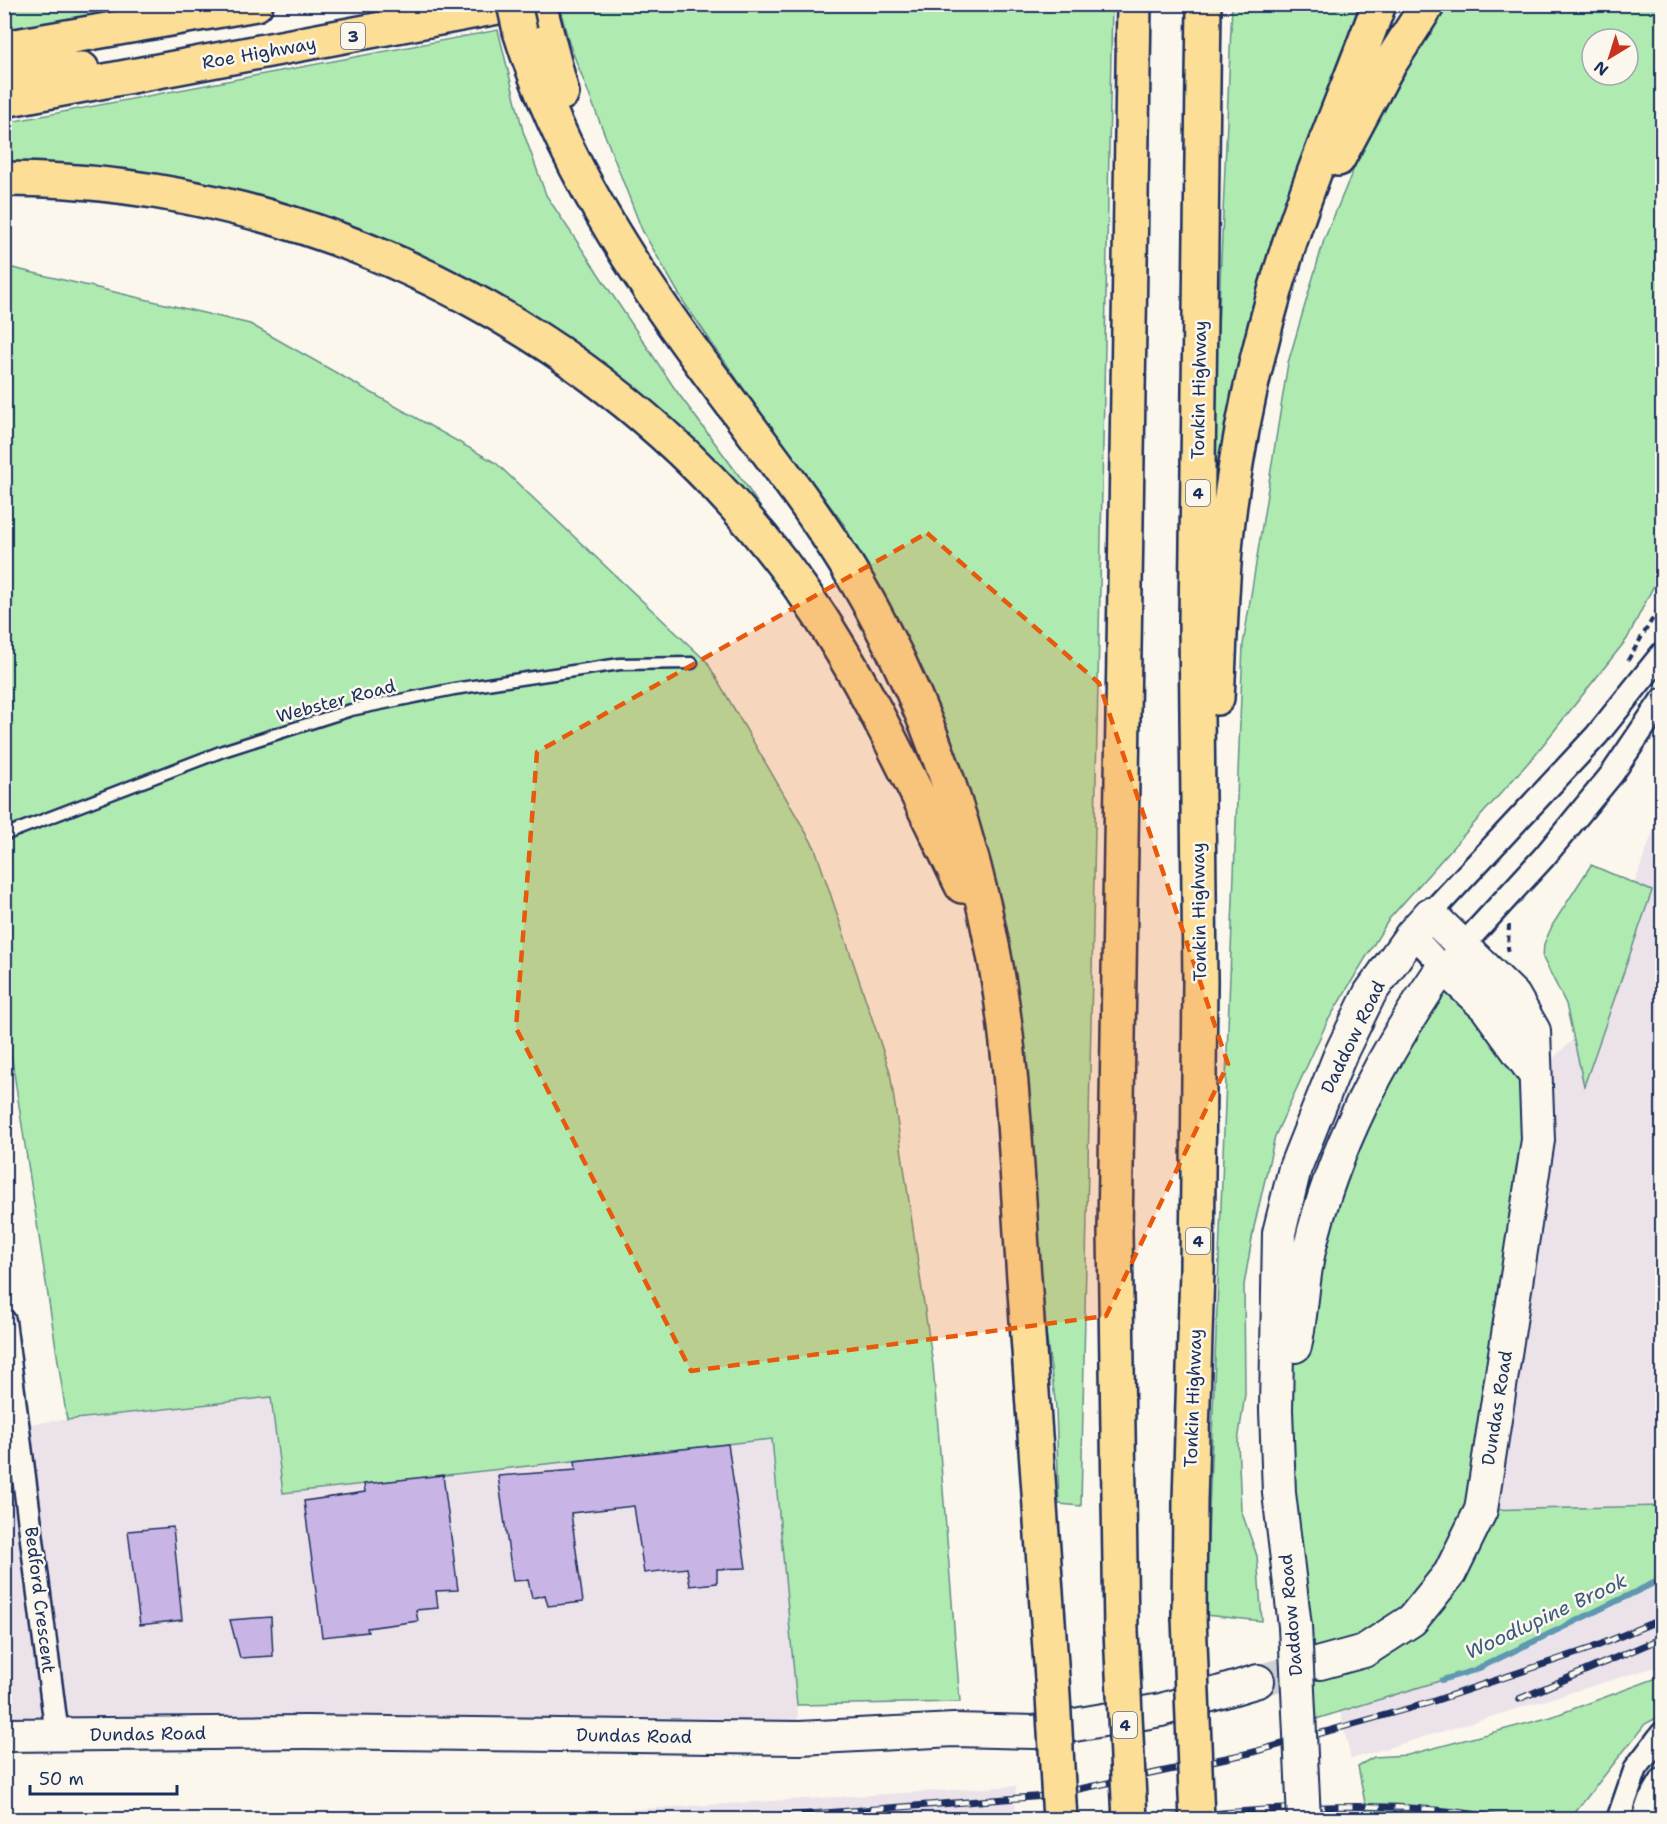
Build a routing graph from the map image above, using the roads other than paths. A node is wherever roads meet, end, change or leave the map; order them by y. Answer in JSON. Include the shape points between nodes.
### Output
{"nodes":[{"id":1,"x":256,"y":4,"type":"edge"},
{"id":2,"x":1134,"y":4,"type":"edge"},
{"id":3,"x":1204,"y":4,"type":"edge"},
{"id":4,"x":1379,"y":4,"type":"edge"},
{"id":5,"x":1428,"y":4,"type":"edge"},
{"id":6,"x":526,"y":14,"type":"edge"},
{"id":7,"x":4,"y":48,"type":"edge"},
{"id":8,"x":4,"y":64,"type":"edge"},
{"id":9,"x":191,"y":65,"type":"junction"},
{"id":10,"x":4,"y":100,"type":"edge"},
{"id":11,"x":4,"y":179,"type":"edge"},
{"id":12,"x":1259,"y":359,"type":"junction"},
{"id":13,"x":1662,"y":654,"type":"edge"},
{"id":14,"x":692,"y":663,"type":"dead end"},
{"id":15,"x":1662,"y":700,"type":"edge"},
{"id":16,"x":4,"y":835,"type":"edge"},
{"id":17,"x":1421,"y":924,"type":"junction"},
{"id":18,"x":993,"y":949,"type":"junction"},
{"id":19,"x":1453,"y":956,"type":"junction"},
{"id":20,"x":1200,"y":981,"type":"junction"},
{"id":21,"x":4,"y":1321,"type":"edge"},
{"id":22,"x":1276,"y":1410,"type":"junction"},
{"id":23,"x":1320,"y":1663,"type":"tunnel mouth"},
{"id":24,"x":1258,"y":1681,"type":"tunnel mouth"},
{"id":25,"x":1662,"y":1734,"type":"edge"},
{"id":26,"x":4,"y":1735,"type":"edge"},
{"id":27,"x":57,"y":1735,"type":"junction"},
{"id":28,"x":1662,"y":1780,"type":"edge"},
{"id":29,"x":1060,"y":1820,"type":"edge"},
{"id":30,"x":1130,"y":1820,"type":"edge"},
{"id":31,"x":1197,"y":1820,"type":"edge"},
{"id":32,"x":1304,"y":1820,"type":"edge"},
{"id":33,"x":1618,"y":1820,"type":"edge"},
{"id":34,"x":1642,"y":1820,"type":"edge"}],
"edges":[{"from":1,"to":7,"type":"highway"},
{"from":2,"to":30,"type":"highway","number":"4","bridge":true,"via":[[1115,1232],[1121,1631]]},
{"from":3,"to":20,"type":"highway","name":"Tonkin Highway","number":"4","via":[[1196,623]]},
{"from":4,"to":12,"type":"highway","via":[[1286,252]]},
{"from":5,"to":12,"type":"highway","via":[[1345,143],[1299,247]]},
{"from":6,"to":9,"type":"highway","name":"Roe Highway","number":"3"},
{"from":6,"to":18,"type":"highway","via":[[554,126],[621,246],[798,492],[881,626],[920,708],[957,808]]},
{"from":8,"to":9,"type":"highway","via":[[37,70]]},
{"from":9,"to":10,"type":"highway","name":"Roe Highway","number":"3"},
{"from":11,"to":18,"type":"highway","via":[[118,185],[197,198],[356,246],[429,276],[494,310],[627,403],[691,461],[755,530],[818,614],[878,712]]},
{"from":12,"to":20,"type":"highway","via":[[1226,538]]},
{"from":13,"to":17,"type":"street","name":"Daddow Road","via":[[1597,735]]},
{"from":14,"to":16,"type":"lane","name":"Webster Road","via":[[620,664],[454,689],[351,710],[223,751]]},
{"from":15,"to":19,"type":"street","name":"Daddow Road","via":[[1612,774],[1545,857]]},
{"from":17,"to":19,"type":"main road","name":"Dundas Road"},
{"from":17,"to":22,"type":"main road","name":"Daddow Road","via":[[1370,993],[1340,1054],[1295,1168],[1280,1233]]},
{"from":18,"to":29,"type":"highway","bridge":true,"via":[[1011,1076]]},
{"from":19,"to":22,"type":"main road","name":"Daddow Road","via":[[1380,1068],[1333,1172],[1309,1251],[1297,1336]]},
{"from":19,"to":23,"type":"main road","name":"Dundas Road","via":[[1534,1075],[1538,1140],[1481,1510],[1450,1573],[1412,1620],[1364,1651]]},
{"from":20,"to":31,"type":"highway","name":"Tonkin Highway","number":"4","bridge":true,"via":[[1189,1617]]},
{"from":21,"to":27,"type":"street","name":"Bedford Crescent"},
{"from":22,"to":32,"type":"main road","name":"Daddow Road","bridge":true,"via":[[1279,1493],[1295,1626]]},
{"from":24,"to":27,"type":"main road","name":"Dundas Road","via":[[1161,1710],[1034,1732],[954,1730],[800,1738],[307,1732]]},
{"from":25,"to":33,"type":"street","via":[[1636,1768]]},
{"from":26,"to":27,"type":"main road","name":"Dundas Road"},
{"from":28,"to":34,"type":"street"}]}
